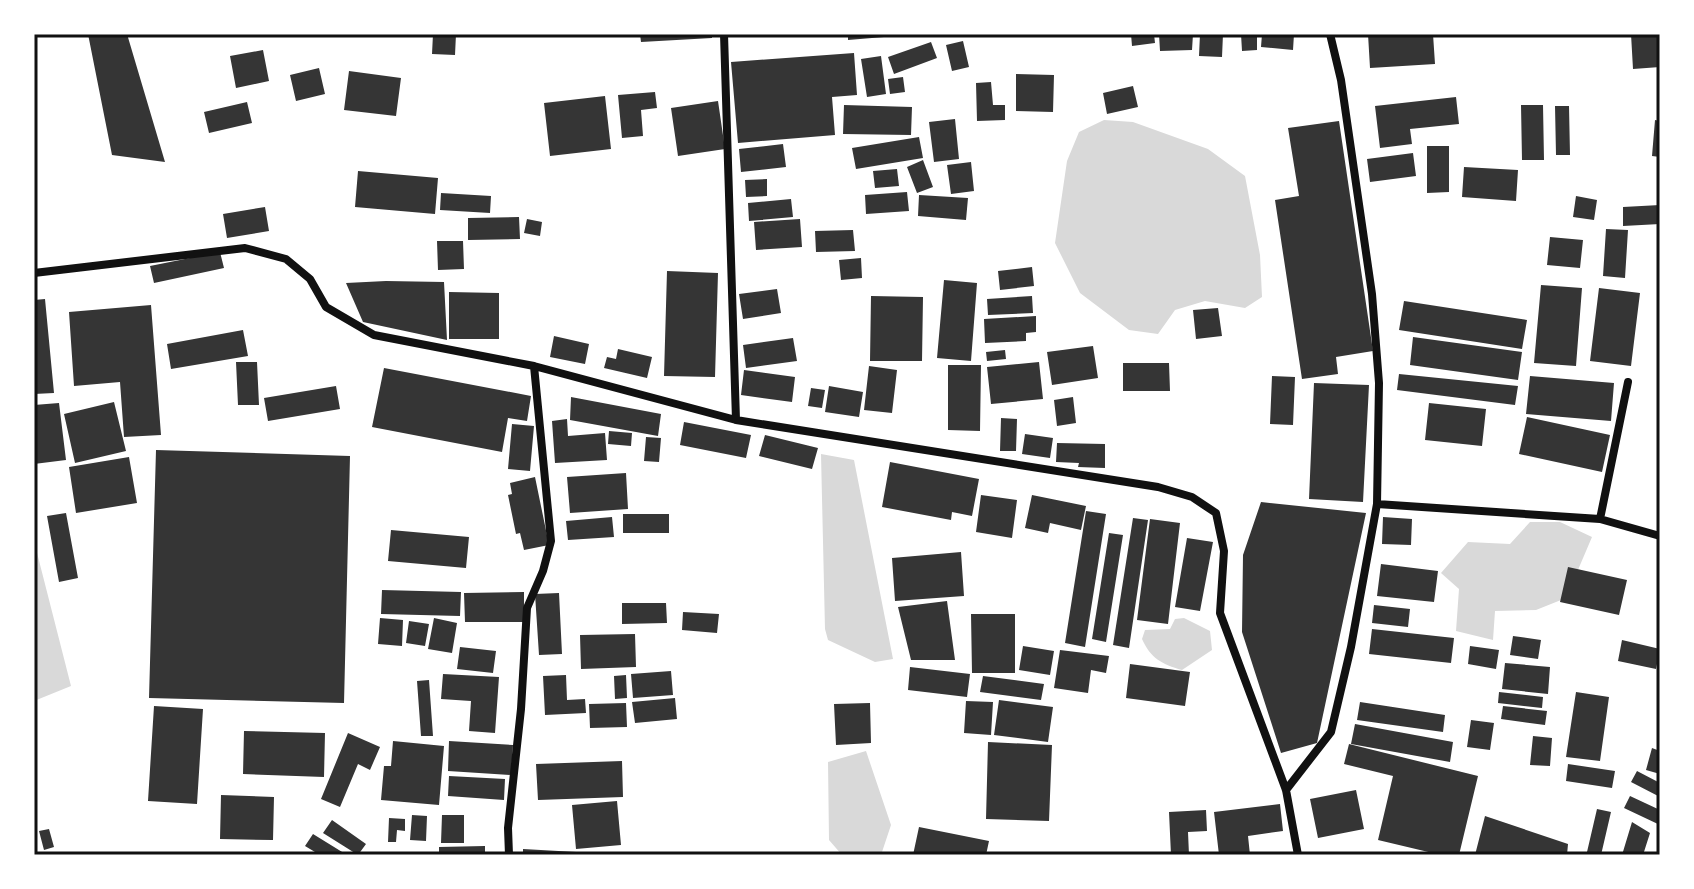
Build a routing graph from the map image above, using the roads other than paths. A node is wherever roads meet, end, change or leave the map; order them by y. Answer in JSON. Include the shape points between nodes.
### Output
{"nodes":[{"id":1,"x":724,"y":34,"type":"edge"},
{"id":2,"x":1330,"y":34,"type":"edge"},
{"id":3,"x":34,"y":273,"type":"edge"},
{"id":4,"x":534,"y":366,"type":"junction"},
{"id":5,"x":1628,"y":382,"type":"dead end"},
{"id":6,"x":736,"y":420,"type":"junction"},
{"id":7,"x":1377,"y":504,"type":"junction"},
{"id":8,"x":1600,"y":519,"type":"junction"},
{"id":9,"x":1660,"y":536,"type":"edge"},
{"id":10,"x":1286,"y":790,"type":"junction"},
{"id":11,"x":509,"y":855,"type":"edge"},
{"id":12,"x":1298,"y":855,"type":"edge"}],
"edges":[{"from":1,"to":6,"type":"street"},
{"from":2,"to":7,"type":"street","via":[[1372,294],[1379,383]]},
{"from":3,"to":4,"type":"street","via":[[245,248],[286,259],[310,279],[326,307],[374,335]]},
{"from":4,"to":6,"type":"street"},
{"from":4,"to":11,"type":"street","via":[[551,541],[527,608]]},
{"from":5,"to":8,"type":"street"},
{"from":6,"to":10,"type":"street","via":[[1158,487],[1192,497],[1216,513],[1224,551],[1220,613]]},
{"from":7,"to":8,"type":"street"},
{"from":7,"to":10,"type":"street","via":[[1331,732]]},
{"from":8,"to":9,"type":"street"},
{"from":10,"to":12,"type":"street"}]}
